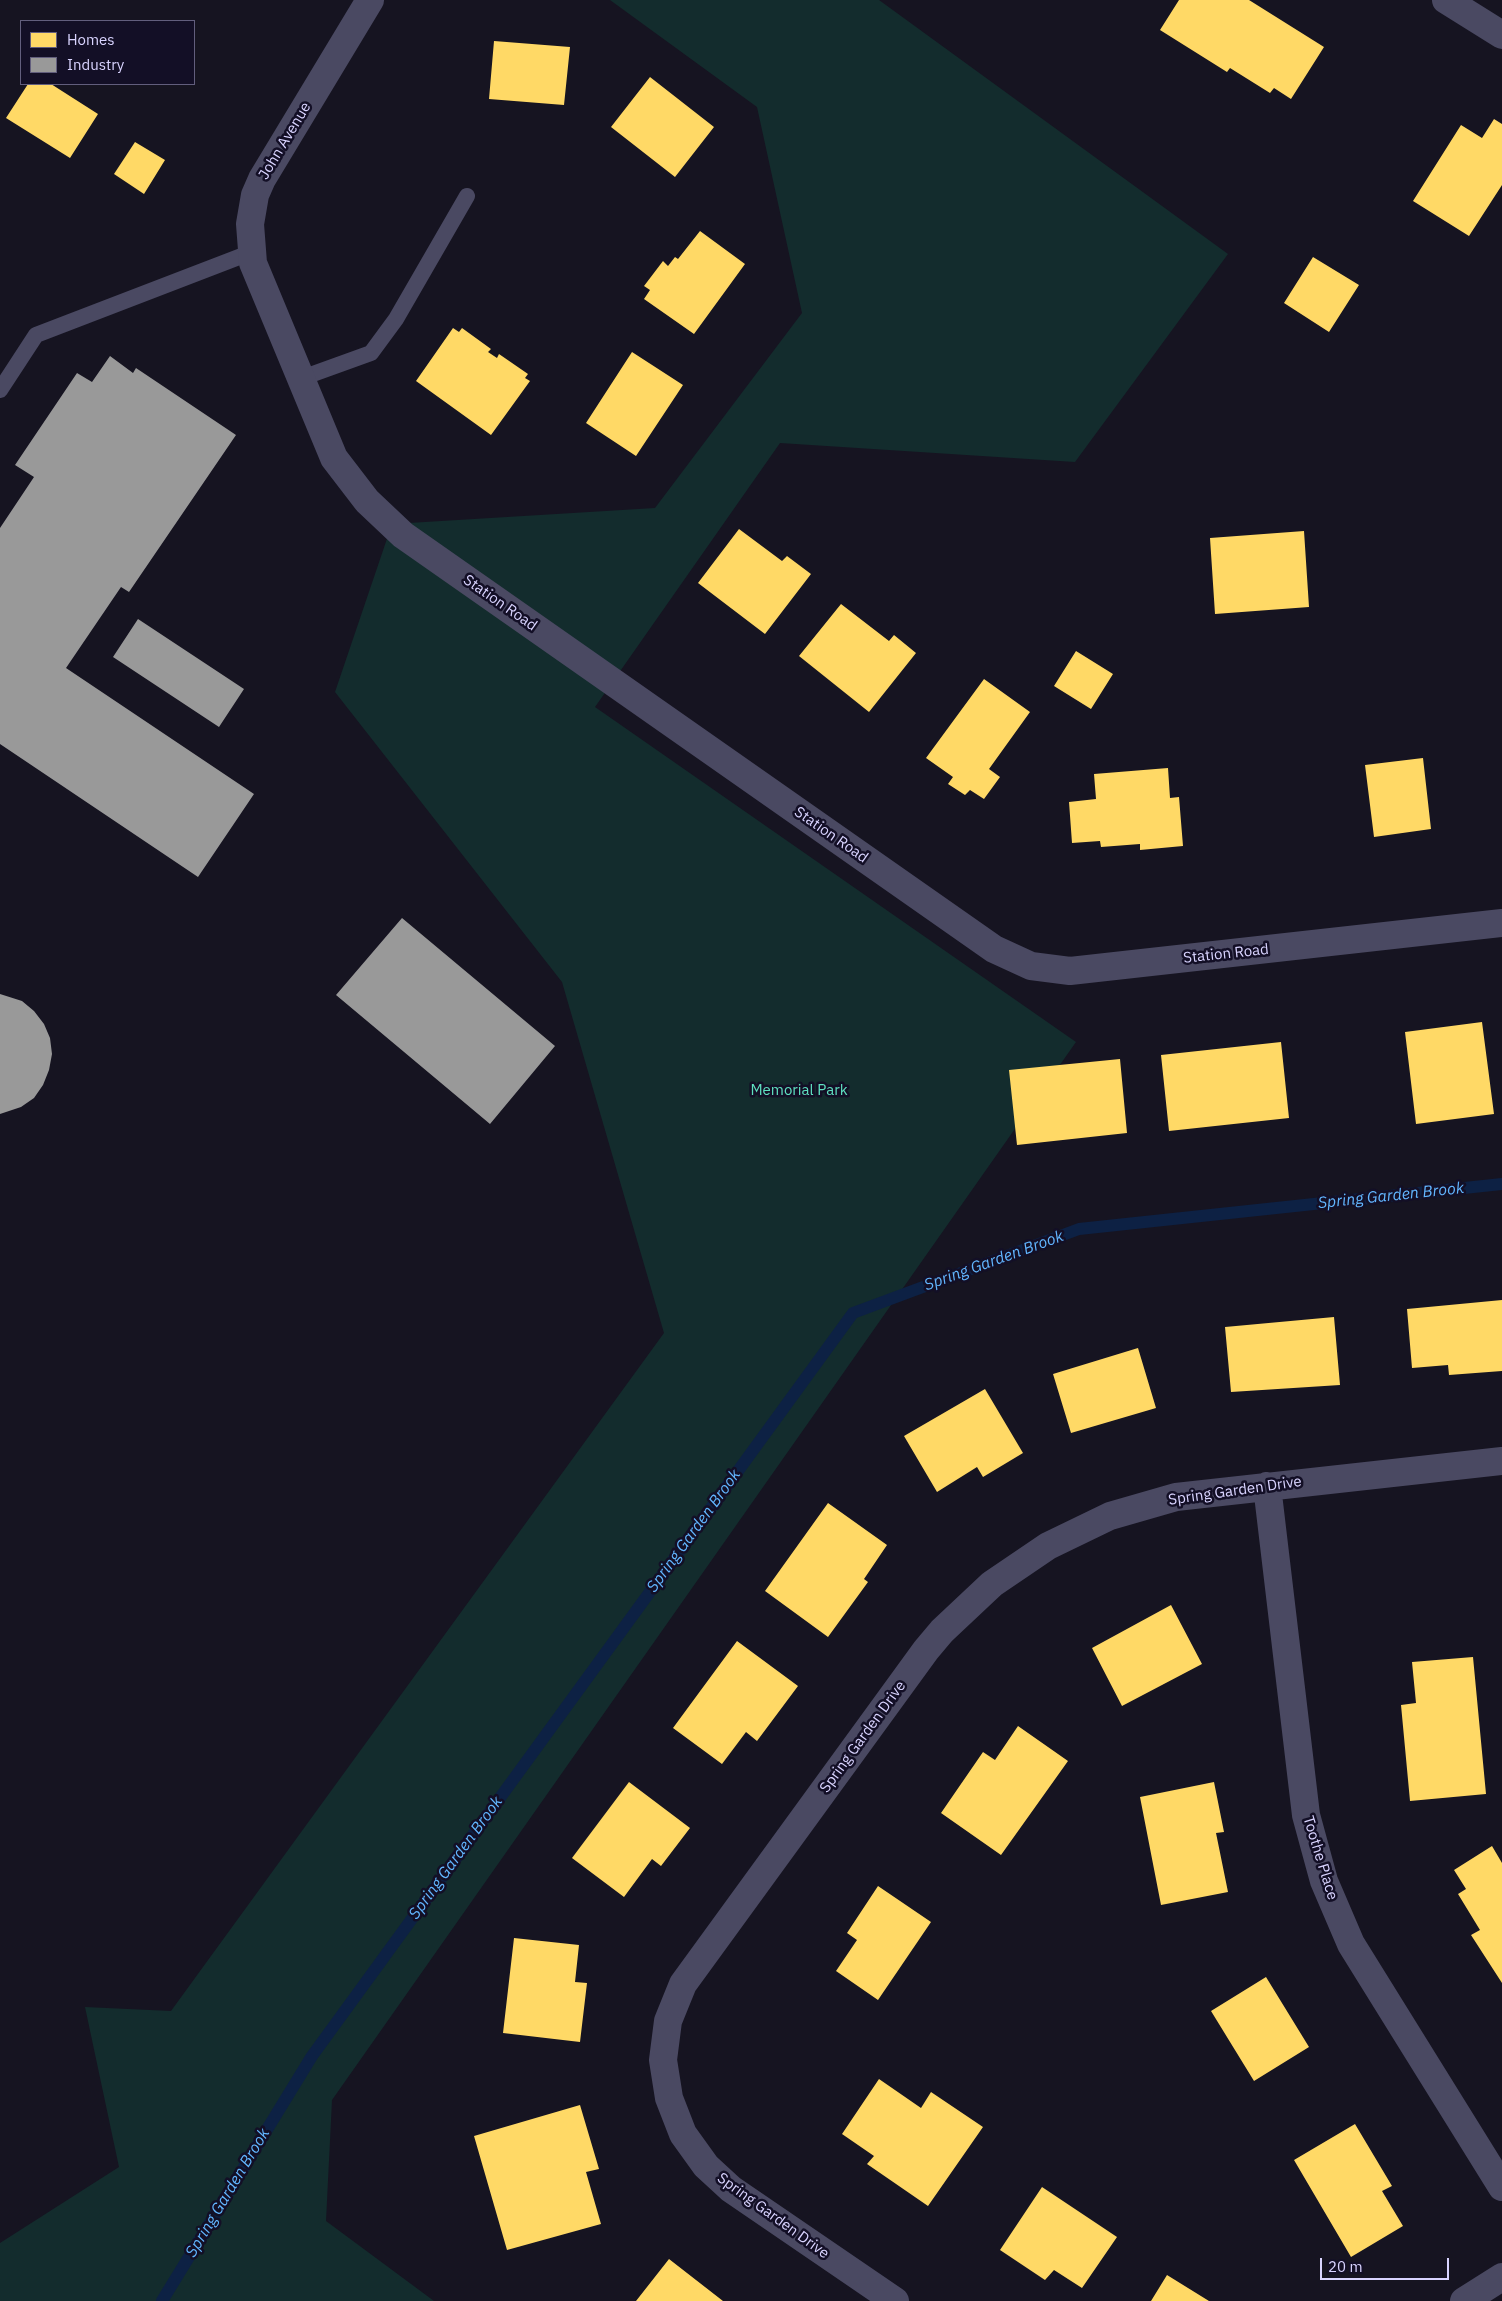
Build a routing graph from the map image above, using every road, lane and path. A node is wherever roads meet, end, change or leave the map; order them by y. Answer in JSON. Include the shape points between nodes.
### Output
{"nodes":[{"id":1,"x":370,"y":0,"type":"edge"},
{"id":2,"x":1446,"y":0,"type":"edge"},
{"id":3,"x":1502,"y":35,"type":"edge"},
{"id":4,"x":467,"y":196,"type":"dead end"},
{"id":5,"x":252,"y":252,"type":"junction"},
{"id":6,"x":299,"y":379,"type":"junction"},
{"id":7,"x":0,"y":390,"type":"edge"},
{"id":8,"x":1502,"y":923,"type":"edge"},
{"id":9,"x":1502,"y":1461,"type":"edge"},
{"id":10,"x":1267,"y":1486,"type":"junction"},
{"id":11,"x":1502,"y":2187,"type":"edge"},
{"id":12,"x":1502,"y":2277,"type":"edge"},
{"id":13,"x":895,"y":2301,"type":"edge"},
{"id":14,"x":1464,"y":2301,"type":"edge"}],
"edges":[{"from":1,"to":5,"type":"street","name":"John Avenue","via":[[262,179],[255,195],[250,224]]},
{"from":2,"to":3,"type":"street"},
{"from":4,"to":6,"type":"lane","via":[[396,319],[371,353]]},
{"from":5,"to":6,"type":"street","name":"John Avenue","via":[[253,262]]},
{"from":5,"to":7,"type":"lane","via":[[36,335]]},
{"from":6,"to":8,"type":"street","name":"Station Road","via":[[334,458],[367,501],[403,535],[994,949],[1031,966],[1070,971]]},
{"from":9,"to":10,"type":"street","name":"Spring Garden Drive"},
{"from":10,"to":11,"type":"street","name":"Toothe Place","via":[[1306,1815],[1324,1881],[1351,1944]]},
{"from":10,"to":13,"type":"street","name":"Spring Garden Drive","via":[[1176,1497],[1110,1516],[1048,1546],[992,1584],[926,1650],[683,1984],[668,2021],[663,2060],[669,2098],[683,2134],[706,2166],[731,2189]]},
{"from":12,"to":14,"type":"street"}]}
